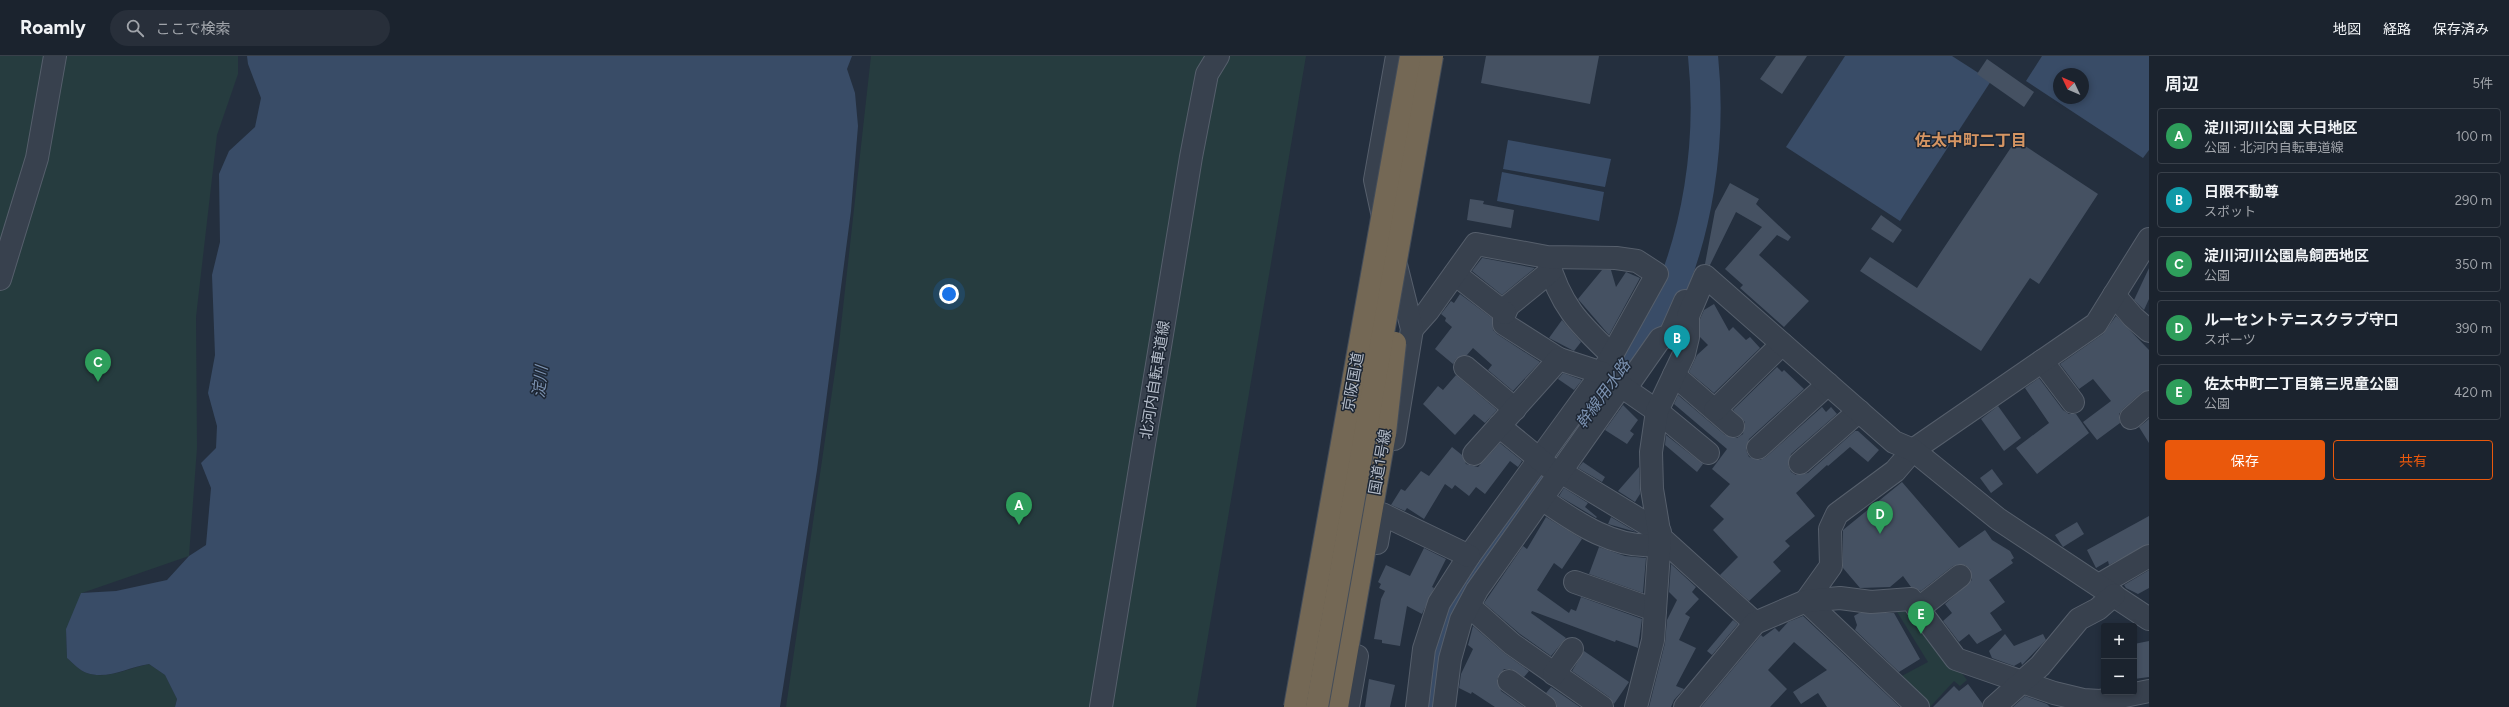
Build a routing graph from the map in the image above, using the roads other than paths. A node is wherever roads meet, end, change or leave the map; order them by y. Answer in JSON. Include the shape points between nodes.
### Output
{"nodes":[{"id":1,"x":56,"y":56,"type":"edge"},
{"id":2,"x":1218,"y":56,"type":"edge"},
{"id":3,"x":1397,"y":56,"type":"edge"},
{"id":4,"x":1411,"y":56,"type":"edge"},
{"id":5,"x":1432,"y":56,"type":"edge"},
{"id":6,"x":1404,"y":214,"type":"junction"},
{"id":7,"x":2149,"y":239,"type":"edge"},
{"id":8,"x":1549,"y":264,"type":"junction"},
{"id":9,"x":1455,"y":274,"type":"junction"},
{"id":10,"x":0,"y":279,"type":"edge"},
{"id":11,"x":2114,"y":295,"type":"junction"},
{"id":12,"x":1685,"y":300,"type":"dead end"},
{"id":13,"x":1505,"y":313,"type":"junction"},
{"id":14,"x":1412,"y":329,"type":"junction"},
{"id":15,"x":2149,"y":331,"type":"edge"},
{"id":16,"x":1782,"y":344,"type":"junction"},
{"id":17,"x":1559,"y":359,"type":"junction"},
{"id":18,"x":2042,"y":361,"type":"junction"},
{"id":19,"x":1465,"y":367,"type":"dead end"},
{"id":20,"x":1674,"y":375,"type":"junction"},
{"id":21,"x":1614,"y":377,"type":"junction"},
{"id":22,"x":1828,"y":384,"type":"junction"},
{"id":23,"x":2073,"y":402,"type":"dead end"},
{"id":24,"x":2149,"y":402,"type":"edge"},
{"id":25,"x":1514,"y":409,"type":"junction"},
{"id":26,"x":1657,"y":410,"type":"junction"},
{"id":27,"x":1715,"y":410,"type":"junction"},
{"id":28,"x":1859,"y":411,"type":"junction"},
{"id":29,"x":2131,"y":418,"type":"dead end"},
{"id":30,"x":1499,"y":426,"type":"junction"},
{"id":31,"x":1733,"y":426,"type":"dead end"},
{"id":32,"x":1758,"y":448,"type":"dead end"},
{"id":33,"x":1913,"y":450,"type":"junction"},
{"id":34,"x":1708,"y":453,"type":"dead end"},
{"id":35,"x":1474,"y":454,"type":"dead end"},
{"id":36,"x":1800,"y":463,"type":"dead end"},
{"id":37,"x":1551,"y":468,"type":"junction"},
{"id":38,"x":1542,"y":499,"type":"junction"},
{"id":39,"x":1382,"y":514,"type":"junction"},
{"id":40,"x":1660,"y":538,"type":"junction"},
{"id":41,"x":1469,"y":556,"type":"junction"},
{"id":42,"x":2149,"y":556,"type":"edge"},
{"id":43,"x":1960,"y":576,"type":"dead end"},
{"id":44,"x":1574,"y":582,"type":"dead end"},
{"id":45,"x":2106,"y":590,"type":"junction"},
{"id":46,"x":1806,"y":601,"type":"junction"},
{"id":47,"x":1468,"y":606,"type":"junction"},
{"id":48,"x":1918,"y":609,"type":"junction"},
{"id":49,"x":1655,"y":610,"type":"junction"},
{"id":50,"x":2149,"y":619,"type":"edge"},
{"id":51,"x":1755,"y":623,"type":"junction"},
{"id":52,"x":1572,"y":649,"type":"dead end"},
{"id":53,"x":1554,"y":674,"type":"junction"},
{"id":54,"x":1509,"y":681,"type":"dead end"},
{"id":55,"x":2023,"y":681,"type":"junction"},
{"id":56,"x":2149,"y":691,"type":"edge"},
{"id":57,"x":1575,"y":700,"type":"edge"},
{"id":58,"x":2094,"y":704,"type":"edge"},
{"id":59,"x":1101,"y":707,"type":"edge"},
{"id":60,"x":1295,"y":707,"type":"edge"},
{"id":61,"x":1317,"y":707,"type":"edge"},
{"id":62,"x":1337,"y":707,"type":"edge"},
{"id":63,"x":1348,"y":707,"type":"edge"},
{"id":64,"x":1417,"y":707,"type":"edge"},
{"id":65,"x":1444,"y":707,"type":"edge"},
{"id":66,"x":1545,"y":707,"type":"edge"},
{"id":67,"x":1602,"y":707,"type":"edge"},
{"id":68,"x":1636,"y":707,"type":"edge"},
{"id":69,"x":1685,"y":707,"type":"edge"},
{"id":70,"x":1918,"y":707,"type":"edge"},
{"id":71,"x":1994,"y":707,"type":"edge"}],
"edges":[{"from":1,"to":10,"type":"street","via":[[37,158]]},
{"from":2,"to":59,"type":"street","name":"北河内自転車道線","via":[[1207,74],[1191,157]]},
{"from":3,"to":14,"type":"street","via":[[1375,180]]},
{"from":4,"to":60,"type":"highway","name":"京阪国道","bridge":true},
{"from":5,"to":6,"type":"highway","name":"京阪国道","bridge":true},
{"from":6,"to":61,"type":"highway","name":"京阪国道","bridge":true},
{"from":6,"to":62,"type":"highway","name":"国道1号線","bridge":true,"via":[[1395,351],[1385,433]]},
{"from":7,"to":11,"type":"street"},
{"from":8,"to":9,"type":"street","via":[[1476,244]]},
{"from":8,"to":13,"type":"street","via":[[1509,305]]},
{"from":8,"to":21,"type":"street","via":[[1554,284],[1568,310],[1584,328]]},
{"from":8,"to":21,"type":"street","via":[[1616,258],[1637,262],[1657,274]]},
{"from":9,"to":13,"type":"street"},
{"from":9,"to":14,"type":"street"},
{"from":11,"to":15,"type":"street"},
{"from":11,"to":18,"type":"street","via":[[2096,324]]},
{"from":12,"to":21,"type":"street","via":[[1670,335],[1660,339]]},
{"from":13,"to":17,"type":"street","via":[[1504,324]]},
{"from":14,"to":39,"type":"street"},
{"from":16,"to":20,"type":"street","via":[[1705,276],[1688,316],[1688,338]]},
{"from":16,"to":22,"type":"street"},
{"from":16,"to":27,"type":"street"},
{"from":17,"to":21,"type":"street"},
{"from":17,"to":25,"type":"street"},
{"from":18,"to":23,"type":"street"},
{"from":18,"to":33,"type":"street"},
{"from":19,"to":25,"type":"street"},
{"from":20,"to":26,"type":"street"},
{"from":20,"to":27,"type":"street"},
{"from":21,"to":26,"type":"street"},
{"from":21,"to":37,"type":"street"},
{"from":22,"to":28,"type":"street"},
{"from":22,"to":32,"type":"street"},
{"from":24,"to":29,"type":"street"},
{"from":25,"to":30,"type":"street"},
{"from":26,"to":34,"type":"street"},
{"from":26,"to":40,"type":"street","via":[[1651,452],[1652,489]]},
{"from":27,"to":31,"type":"street"},
{"from":28,"to":33,"type":"street","via":[[1894,442]]},
{"from":28,"to":36,"type":"street"},
{"from":30,"to":35,"type":"street"},
{"from":30,"to":37,"type":"street"},
{"from":33,"to":45,"type":"street","via":[[1998,519]]},
{"from":33,"to":46,"type":"street","via":[[1895,471],[1836,514],[1830,529],[1831,566]]},
{"from":37,"to":38,"type":"street"},
{"from":37,"to":40,"type":"street"},
{"from":37,"to":41,"type":"street"},
{"from":38,"to":40,"type":"street","via":[[1570,518],[1623,544],[1644,547]]},
{"from":38,"to":47,"type":"street"},
{"from":39,"to":41,"type":"street"},
{"from":39,"to":63,"type":"street"},
{"from":40,"to":49,"type":"street"},
{"from":40,"to":51,"type":"street"},
{"from":41,"to":64,"type":"street","via":[[1439,602],[1430,624],[1424,649]]},
{"from":42,"to":45,"type":"street"},
{"from":43,"to":48,"type":"street"},
{"from":44,"to":49,"type":"street"},
{"from":45,"to":50,"type":"street"},
{"from":45,"to":55,"type":"street","via":[[2098,608],[2079,619],[2055,650]]},
{"from":46,"to":48,"type":"street","via":[[1840,598],[1871,602],[1910,599]]},
{"from":46,"to":51,"type":"street"},
{"from":46,"to":70,"type":"street"},
{"from":47,"to":53,"type":"street","via":[[1512,644]]},
{"from":47,"to":65,"type":"street","via":[[1461,620],[1450,659]]},
{"from":48,"to":55,"type":"street","via":[[1956,659]]},
{"from":49,"to":68,"type":"street","via":[[1652,640]]},
{"from":51,"to":69,"type":"street"},
{"from":52,"to":53,"type":"street"},
{"from":53,"to":57,"type":"street"},
{"from":54,"to":66,"type":"street"},
{"from":55,"to":58,"type":"street"},
{"from":55,"to":71,"type":"street"},
{"from":56,"to":58,"type":"street"},
{"from":57,"to":67,"type":"street"}]}
